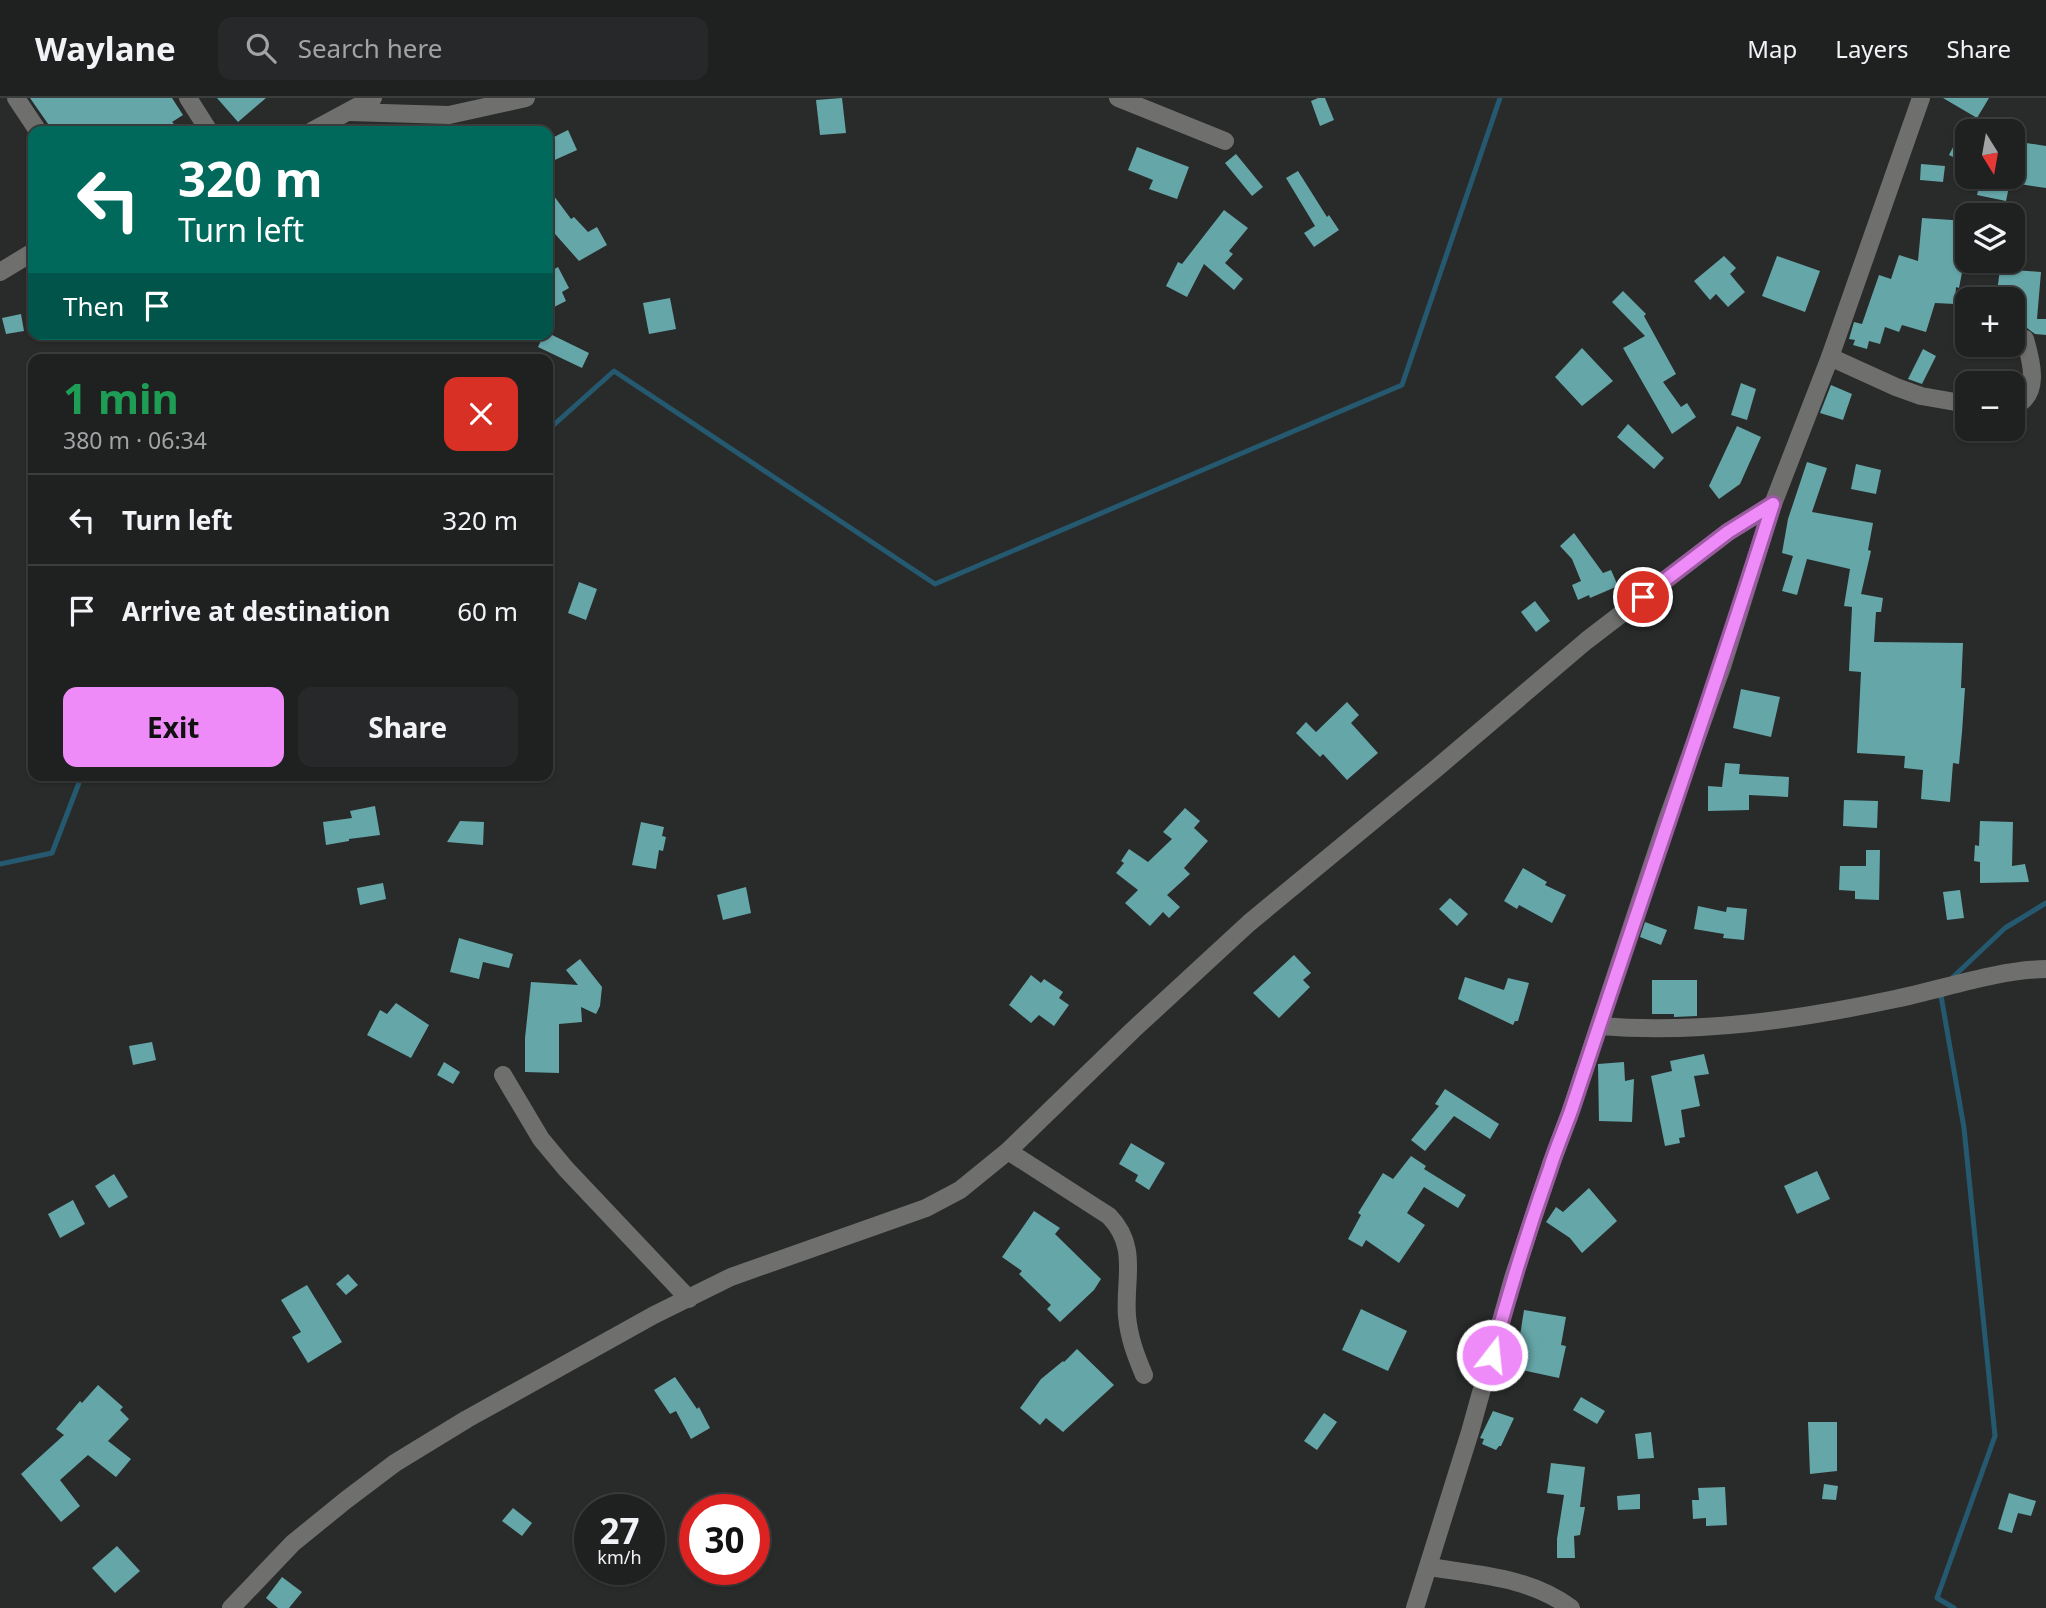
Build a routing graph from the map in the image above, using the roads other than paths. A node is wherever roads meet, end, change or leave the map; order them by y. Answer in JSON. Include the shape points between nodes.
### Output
{"nodes":[{"id":1,"x":16,"y":98,"type":"edge"},
{"id":2,"x":188,"y":98,"type":"edge"},
{"id":3,"x":373,"y":98,"type":"edge"},
{"id":4,"x":526,"y":98,"type":"edge"},
{"id":5,"x":1118,"y":98,"type":"edge"},
{"id":6,"x":1921,"y":98,"type":"edge"},
{"id":7,"x":350,"y":112,"type":"junction"},
{"id":8,"x":35,"y":126,"type":"edge"},
{"id":9,"x":206,"y":126,"type":"edge"},
{"id":10,"x":322,"y":126,"type":"edge"},
{"id":11,"x":1225,"y":141,"type":"dead end"},
{"id":12,"x":28,"y":255,"type":"edge"},
{"id":13,"x":0,"y":272,"type":"edge"},
{"id":14,"x":2025,"y":340,"type":"dead end"},
{"id":15,"x":1830,"y":357,"type":"junction"},
{"id":16,"x":2025,"y":399,"type":"edge"},
{"id":17,"x":1955,"y":402,"type":"edge"},
{"id":18,"x":1773,"y":504,"type":"junction"},
{"id":19,"x":2046,"y":969,"type":"edge"},
{"id":20,"x":1599,"y":1026,"type":"junction"},
{"id":21,"x":503,"y":1075,"type":"dead end"},
{"id":22,"x":1008,"y":1151,"type":"junction"},
{"id":23,"x":689,"y":1299,"type":"junction"},
{"id":24,"x":1144,"y":1375,"type":"dead end"},
{"id":25,"x":1429,"y":1567,"type":"junction"},
{"id":26,"x":231,"y":1608,"type":"edge"},
{"id":27,"x":1415,"y":1608,"type":"edge"},
{"id":28,"x":1571,"y":1608,"type":"edge"}],
"edges":[{"from":1,"to":8,"type":"street"},
{"from":2,"to":9,"type":"street"},
{"from":3,"to":7,"type":"street"},
{"from":4,"to":7,"type":"street","via":[[449,115]]},
{"from":5,"to":11,"type":"street"},
{"from":6,"to":15,"type":"street"},
{"from":7,"to":10,"type":"street"},
{"from":12,"to":13,"type":"street"},
{"from":14,"to":16,"type":"street","via":[[2031,390]]},
{"from":15,"to":17,"type":"street","via":[[1921,396]]},
{"from":15,"to":18,"type":"street"},
{"from":18,"to":20,"type":"street"},
{"from":18,"to":22,"type":"street","via":[[1728,532],[1586,641],[1249,923]]},
{"from":19,"to":20,"type":"street","via":[[1767,1023],[1644,1030]]},
{"from":20,"to":25,"type":"street","via":[[1513,1278]]},
{"from":21,"to":23,"type":"street","via":[[549,1149]]},
{"from":22,"to":23,"type":"street","via":[[960,1190],[926,1208],[731,1277]]},
{"from":22,"to":24,"type":"street","via":[[1120,1227],[1129,1257],[1130,1341]]},
{"from":23,"to":26,"type":"street","via":[[394,1462],[293,1543]]},
{"from":25,"to":27,"type":"street"},
{"from":25,"to":28,"type":"street","via":[[1530,1584]]}]}
